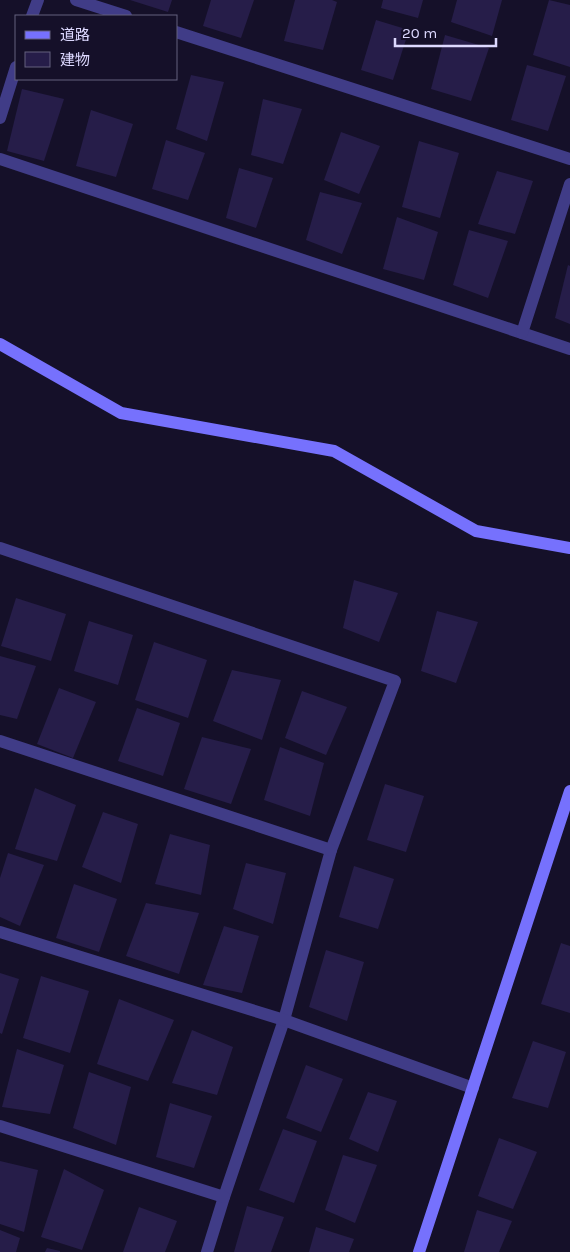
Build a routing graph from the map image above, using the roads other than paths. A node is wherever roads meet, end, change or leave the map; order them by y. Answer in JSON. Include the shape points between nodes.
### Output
{"nodes":[{"id":1,"x":38,"y":0,"type":"edge"},
{"id":2,"x":76,"y":0,"type":"edge"},
{"id":3,"x":32,"y":15,"type":"edge"},
{"id":4,"x":123,"y":15,"type":"edge"},
{"id":5,"x":178,"y":33,"type":"edge"},
{"id":6,"x":15,"y":70,"type":"edge"},
{"id":7,"x":0,"y":118,"type":"edge"},
{"id":8,"x":0,"y":159,"type":"edge"},
{"id":9,"x":570,"y":159,"type":"edge"},
{"id":10,"x":570,"y":184,"type":"edge"},
{"id":11,"x":522,"y":333,"type":"junction"},
{"id":12,"x":0,"y":344,"type":"edge"},
{"id":13,"x":570,"y":349,"type":"edge"},
{"id":14,"x":0,"y":548,"type":"edge"},
{"id":15,"x":570,"y":548,"type":"edge"},
{"id":16,"x":0,"y":742,"type":"edge"},
{"id":17,"x":570,"y":791,"type":"edge"},
{"id":18,"x":331,"y":850,"type":"junction"},
{"id":19,"x":0,"y":932,"type":"edge"},
{"id":20,"x":284,"y":1020,"type":"junction"},
{"id":21,"x":473,"y":1088,"type":"junction"},
{"id":22,"x":0,"y":1126,"type":"edge"},
{"id":23,"x":224,"y":1197,"type":"junction"},
{"id":24,"x":207,"y":1252,"type":"edge"},
{"id":25,"x":419,"y":1252,"type":"edge"}],
"edges":[{"from":1,"to":3,"type":"street"},
{"from":2,"to":4,"type":"street"},
{"from":5,"to":9,"type":"street"},
{"from":6,"to":7,"type":"street"},
{"from":8,"to":11,"type":"street"},
{"from":10,"to":11,"type":"street"},
{"from":11,"to":13,"type":"street"},
{"from":12,"to":15,"type":"street","via":[[121,413],[334,451],[476,531]]},
{"from":14,"to":18,"type":"street","via":[[395,681]]},
{"from":16,"to":18,"type":"street"},
{"from":17,"to":21,"type":"street"},
{"from":18,"to":20,"type":"street"},
{"from":19,"to":20,"type":"street"},
{"from":20,"to":21,"type":"street"},
{"from":20,"to":23,"type":"street"},
{"from":21,"to":25,"type":"street"},
{"from":22,"to":23,"type":"street"},
{"from":23,"to":24,"type":"street"}]}
